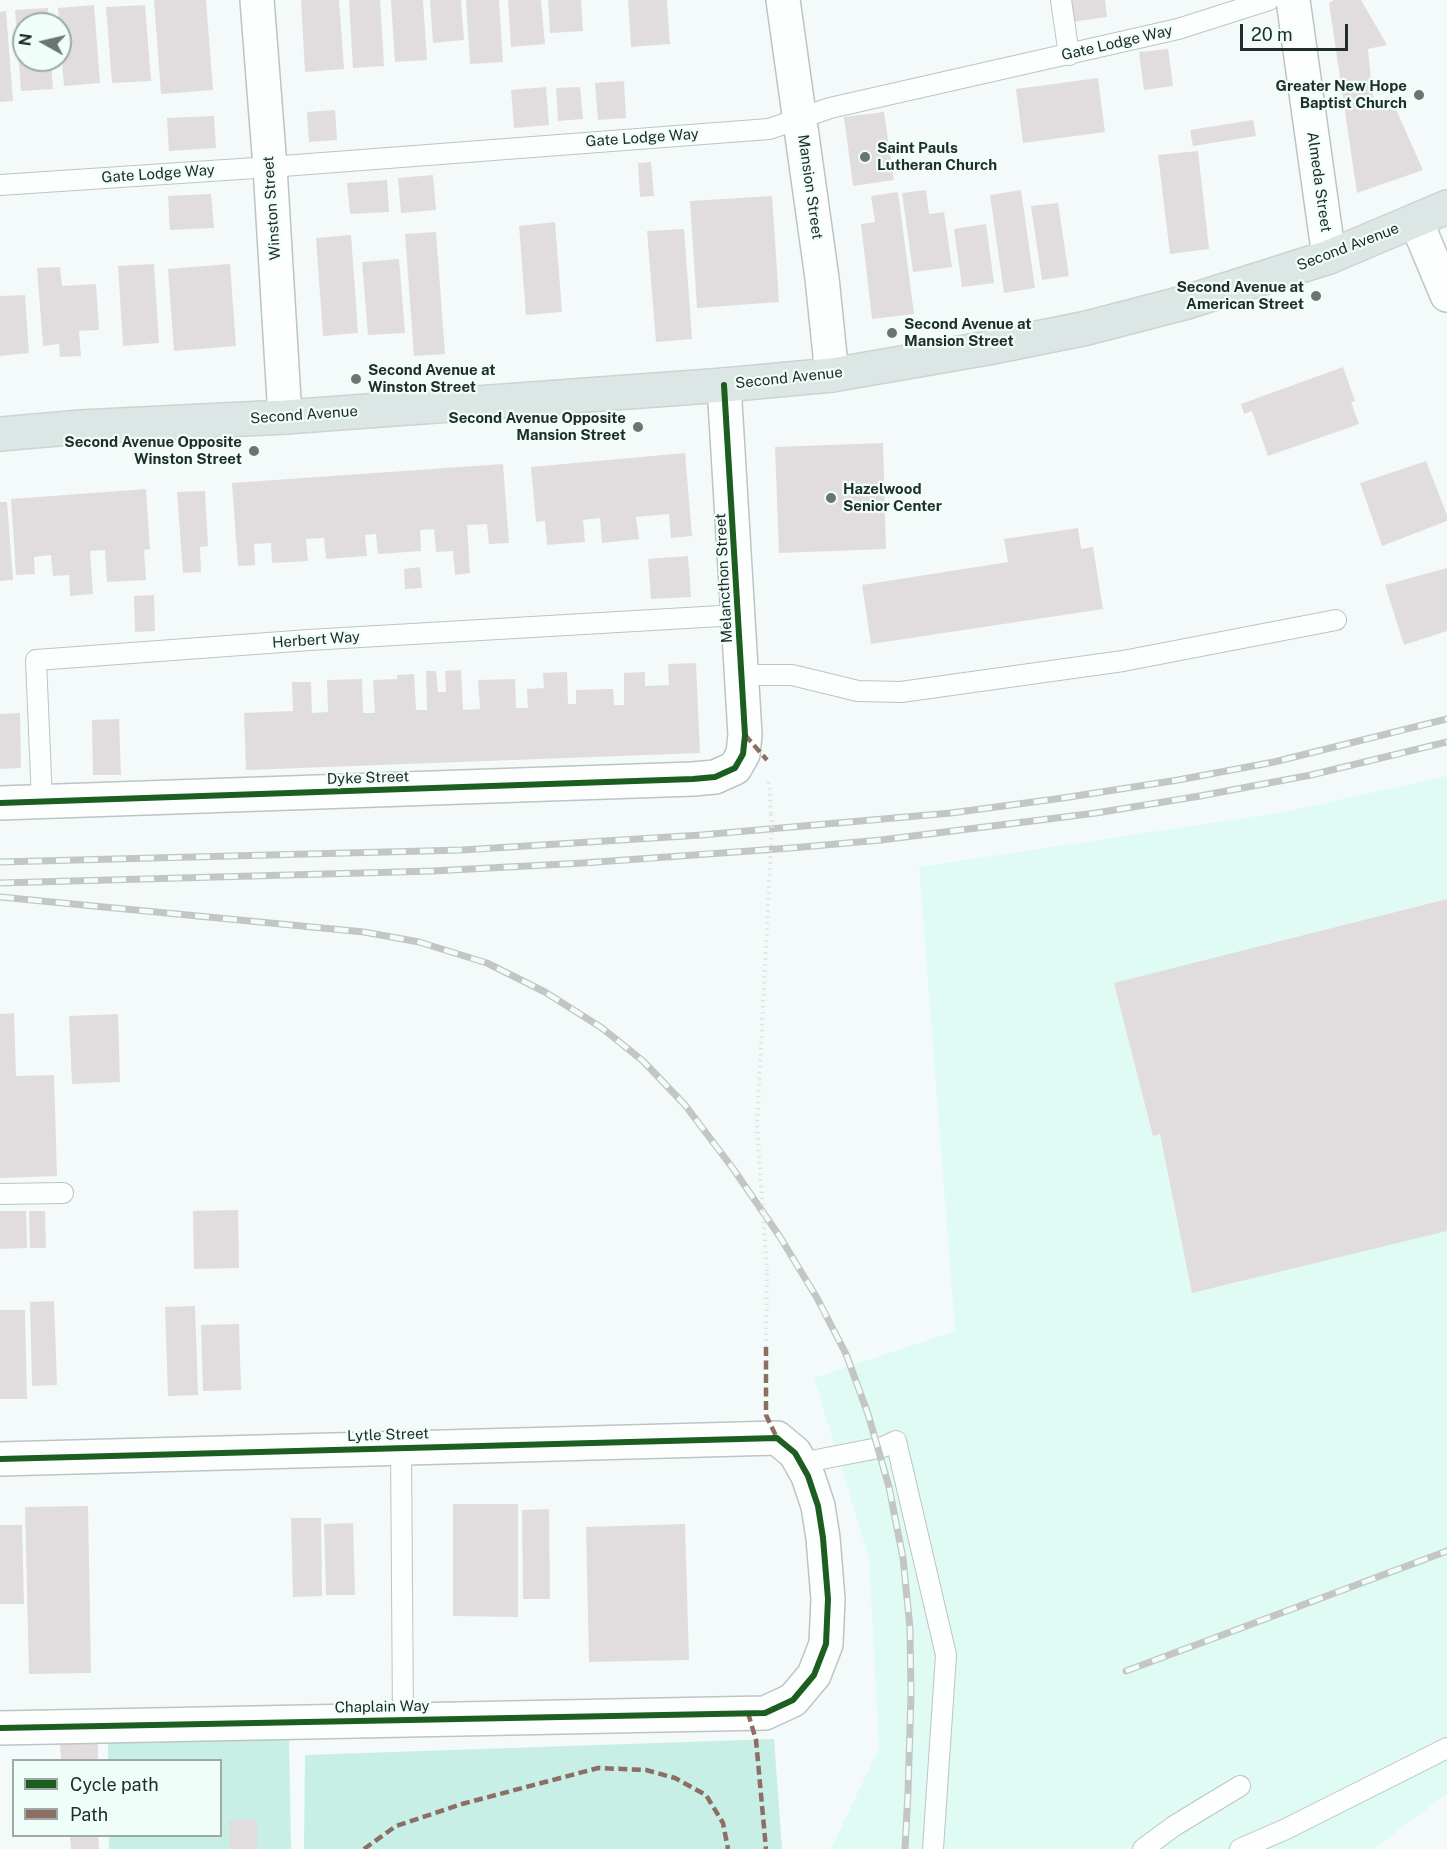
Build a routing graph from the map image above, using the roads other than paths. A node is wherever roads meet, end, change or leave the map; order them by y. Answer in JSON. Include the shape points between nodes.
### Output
{"nodes":[{"id":1,"x":257,"y":0,"type":"edge"},
{"id":2,"x":783,"y":0,"type":"edge"},
{"id":3,"x":1061,"y":0,"type":"edge"},
{"id":4,"x":1269,"y":0,"type":"edge"},
{"id":5,"x":1293,"y":0,"type":"edge"},
{"id":6,"x":1069,"y":55,"type":"junction"},
{"id":7,"x":800,"y":118,"type":"junction"},
{"id":8,"x":270,"y":167,"type":"junction"},
{"id":9,"x":0,"y":185,"type":"edge"},
{"id":10,"x":1447,"y":207,"type":"edge"},
{"id":11,"x":1416,"y":221,"type":"junction"},
{"id":12,"x":1329,"y":257,"type":"junction"},
{"id":13,"x":1447,"y":295,"type":"edge"},
{"id":14,"x":832,"y":375,"type":"junction"},
{"id":15,"x":724,"y":385,"type":"junction"},
{"id":16,"x":285,"y":417,"type":"junction"},
{"id":17,"x":0,"y":434,"type":"edge"},
{"id":18,"x":738,"y":615,"type":"junction"},
{"id":19,"x":1336,"y":620,"type":"dead end"},
{"id":20,"x":741,"y":675,"type":"junction"},
{"id":21,"x":735,"y":768,"type":"joint"},
{"id":22,"x":42,"y":802,"type":"junction"},
{"id":23,"x":0,"y":803,"type":"edge"},
{"id":24,"x":63,"y":1193,"type":"dead end"},
{"id":25,"x":0,"y":1194,"type":"edge"},
{"id":26,"x":401,"y":1447,"type":"junction"},
{"id":27,"x":0,"y":1459,"type":"edge"},
{"id":28,"x":801,"y":1463,"type":"junction"},
{"id":29,"x":403,"y":1719,"type":"junction"},
{"id":30,"x":0,"y":1728,"type":"edge"},
{"id":31,"x":1447,"y":1748,"type":"edge"},
{"id":32,"x":1240,"y":1786,"type":"dead end"},
{"id":33,"x":933,"y":1849,"type":"edge"},
{"id":34,"x":1143,"y":1849,"type":"edge"},
{"id":35,"x":1240,"y":1849,"type":"edge"}],
"edges":[{"from":1,"to":8,"type":"street","name":"Winston Street"},
{"from":2,"to":7,"type":"street","name":"Mansion Street"},
{"from":3,"to":6,"type":"lane"},
{"from":4,"to":6,"type":"lane","name":"Gate Lodge Way","via":[[1178,29]]},
{"from":5,"to":12,"type":"street","name":"Almeda Street"},
{"from":6,"to":7,"type":"lane","name":"Gate Lodge Way"},
{"from":7,"to":8,"type":"lane","name":"Gate Lodge Way","via":[[769,129]]},
{"from":7,"to":14,"type":"street","name":"Mansion Street"},
{"from":8,"to":9,"type":"lane","name":"Gate Lodge Way"},
{"from":8,"to":16,"type":"street","name":"Winston Street"},
{"from":10,"to":11,"type":"main road","name":"Second Avenue"},
{"from":11,"to":12,"type":"main road","name":"Second Avenue"},
{"from":11,"to":13,"type":"street"},
{"from":12,"to":14,"type":"main road","name":"Second Avenue","via":[[1187,302],[1087,328]]},
{"from":14,"to":15,"type":"main road","name":"Second Avenue"},
{"from":15,"to":16,"type":"main road","name":"Second Avenue"},
{"from":15,"to":18,"type":"street","name":"Melancthon Street"},
{"from":16,"to":17,"type":"main road","name":"Second Avenue"},
{"from":18,"to":20,"type":"street","name":"Melancthon Street"},
{"from":18,"to":22,"type":"lane","name":"Herbert Way","via":[[36,660]]},
{"from":19,"to":20,"type":"lane","via":[[1123,661],[901,692],[858,691],[792,675]]},
{"from":20,"to":21,"type":"street","name":"Melancthon Street","via":[[745,735]]},
{"from":21,"to":22,"type":"street","name":"Dyke Street","via":[[715,777],[693,779]]},
{"from":22,"to":23,"type":"street","name":"Dyke Street"},
{"from":24,"to":25,"type":"lane"},
{"from":26,"to":27,"type":"street","name":"Lytle Street"},
{"from":26,"to":28,"type":"street","name":"Lytle Street","via":[[777,1438]]},
{"from":26,"to":29,"type":"lane"},
{"from":28,"to":29,"type":"street","name":"Chaplain Way","via":[[818,1506],[828,1599],[826,1644],[814,1676],[793,1700],[765,1713]]},
{"from":28,"to":33,"type":"lane","via":[[883,1448],[896,1441],[946,1655]]},
{"from":29,"to":30,"type":"street","name":"Chaplain Way"},
{"from":31,"to":35,"type":"lane"},
{"from":32,"to":34,"type":"lane"}]}
